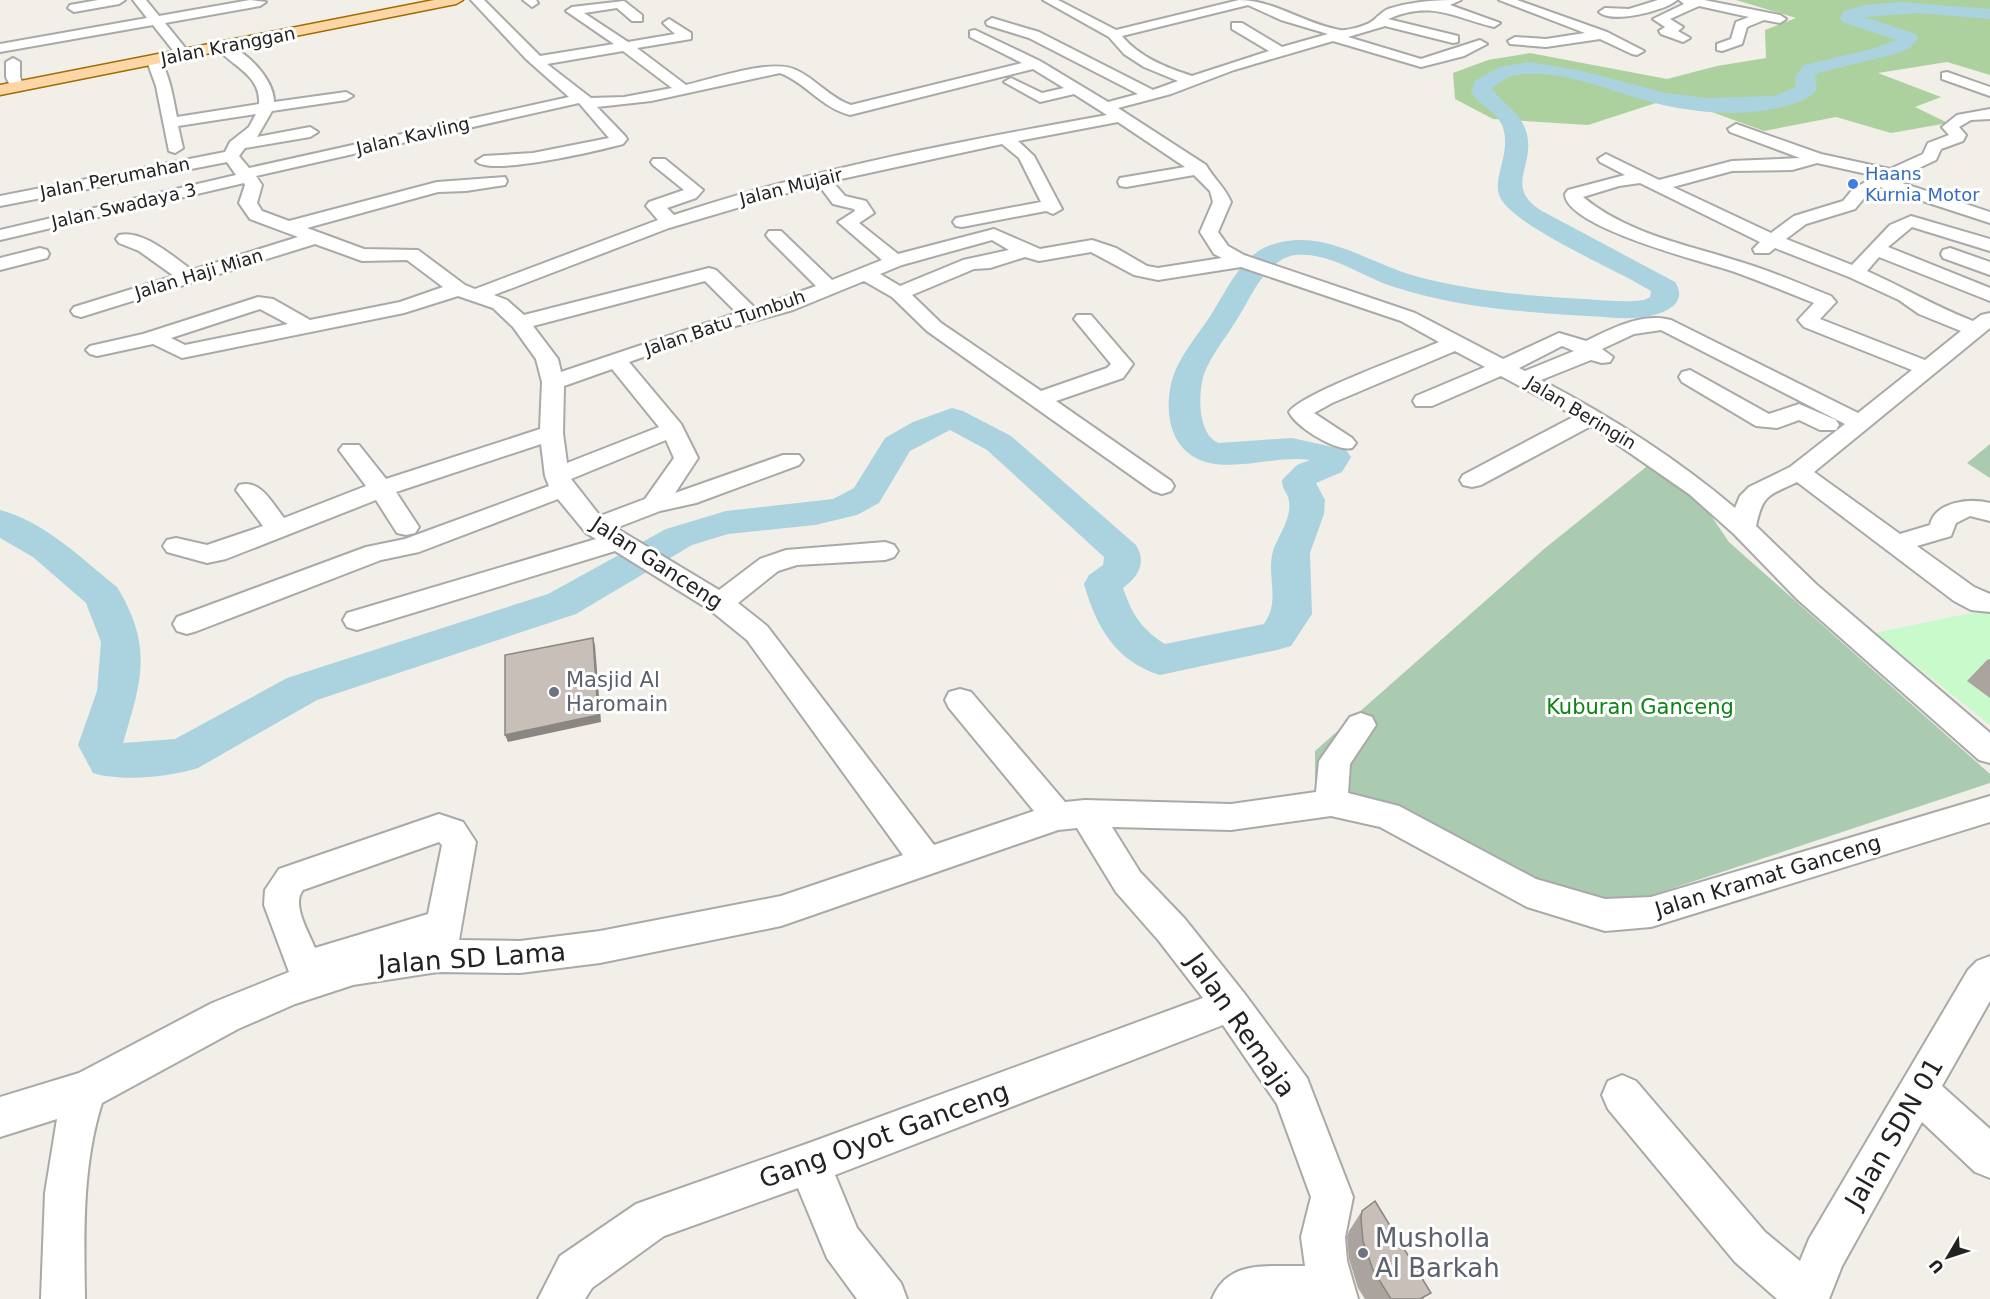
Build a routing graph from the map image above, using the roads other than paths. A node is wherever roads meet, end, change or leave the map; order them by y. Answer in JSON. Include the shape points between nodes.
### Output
{"nodes":[{"id":1,"x":118,"y":0,"type":"edge"},
{"id":2,"x":456,"y":0,"type":"edge"},
{"id":3,"x":477,"y":0,"type":"edge"},
{"id":4,"x":1049,"y":0,"type":"edge"},
{"id":5,"x":1455,"y":0,"type":"edge"},
{"id":6,"x":1504,"y":0,"type":"edge"},
{"id":7,"x":1671,"y":0,"type":"edge"},
{"id":8,"x":1248,"y":1,"type":"edge"},
{"id":9,"x":1691,"y":1,"type":"edge"},
{"id":10,"x":261,"y":2,"type":"dead end"},
{"id":11,"x":1431,"y":2,"type":"edge"},
{"id":12,"x":146,"y":5,"type":"edge"},
{"id":13,"x":74,"y":8,"type":"dead end"},
{"id":14,"x":1605,"y":12,"type":"dead end"},
{"id":15,"x":1762,"y":16,"type":"junction"},
{"id":16,"x":637,"y":18,"type":"dead end"},
{"id":17,"x":1088,"y":19,"type":"junction"},
{"id":18,"x":1780,"y":19,"type":"dead end"},
{"id":19,"x":155,"y":22,"type":"junction"},
{"id":20,"x":669,"y":22,"type":"dead end"},
{"id":21,"x":992,"y":22,"type":"dead end"},
{"id":22,"x":1385,"y":22,"type":"junction"},
{"id":23,"x":1494,"y":23,"type":"dead end"},
{"id":24,"x":58,"y":24,"type":"dead end"},
{"id":25,"x":1069,"y":25,"type":"dead end"},
{"id":26,"x":1237,"y":26,"type":"dead end"},
{"id":27,"x":1051,"y":30,"type":"dead end"},
{"id":28,"x":975,"y":34,"type":"dead end"},
{"id":29,"x":1114,"y":34,"type":"junction"},
{"id":30,"x":1034,"y":35,"type":"junction"},
{"id":31,"x":1602,"y":35,"type":"junction"},
{"id":32,"x":175,"y":36,"type":"junction"},
{"id":33,"x":1337,"y":36,"type":"junction"},
{"id":34,"x":1683,"y":38,"type":"dead end"},
{"id":35,"x":1453,"y":39,"type":"dead end"},
{"id":36,"x":148,"y":41,"type":"dead end"},
{"id":37,"x":1515,"y":41,"type":"dead end"},
{"id":38,"x":1480,"y":44,"type":"dead end"},
{"id":39,"x":627,"y":47,"type":"junction"},
{"id":40,"x":1722,"y":47,"type":"dead end"},
{"id":41,"x":0,"y":48,"type":"edge"},
{"id":42,"x":224,"y":48,"type":"junction"},
{"id":43,"x":1637,"y":51,"type":"dead end"},
{"id":44,"x":1280,"y":52,"type":"junction"},
{"id":45,"x":184,"y":56,"type":"junction"},
{"id":46,"x":1081,"y":59,"type":"junction"},
{"id":47,"x":154,"y":61,"type":"junction"},
{"id":48,"x":538,"y":61,"type":"junction"},
{"id":49,"x":13,"y":62,"type":"dead end"},
{"id":50,"x":1042,"y":68,"type":"junction"},
{"id":51,"x":1947,"y":76,"type":"dead end"},
{"id":52,"x":1192,"y":81,"type":"junction"},
{"id":53,"x":1011,"y":82,"type":"junction"},
{"id":54,"x":962,"y":84,"type":"junction"},
{"id":55,"x":564,"y":85,"type":"junction"},
{"id":56,"x":17,"y":87,"type":"junction"},
{"id":57,"x":682,"y":89,"type":"junction"},
{"id":58,"x":1076,"y":89,"type":"junction"},
{"id":59,"x":0,"y":90,"type":"edge"},
{"id":60,"x":541,"y":90,"type":"dead end"},
{"id":61,"x":1990,"y":92,"type":"edge"},
{"id":62,"x":1151,"y":95,"type":"junction"},
{"id":63,"x":346,"y":96,"type":"dead end"},
{"id":64,"x":585,"y":100,"type":"junction"},
{"id":65,"x":266,"y":107,"type":"junction"},
{"id":66,"x":1113,"y":112,"type":"junction"},
{"id":67,"x":1990,"y":114,"type":"edge"},
{"id":68,"x":171,"y":122,"type":"junction"},
{"id":69,"x":1736,"y":129,"type":"dead end"},
{"id":70,"x":310,"y":132,"type":"dead end"},
{"id":71,"x":1005,"y":138,"type":"junction"},
{"id":72,"x":175,"y":147,"type":"dead end"},
{"id":73,"x":234,"y":150,"type":"junction"},
{"id":74,"x":1817,"y":158,"type":"junction"},
{"id":75,"x":1606,"y":159,"type":"dead end"},
{"id":76,"x":483,"y":161,"type":"dead end"},
{"id":77,"x":659,"y":162,"type":"dead end"},
{"id":78,"x":1200,"y":170,"type":"junction"},
{"id":79,"x":246,"y":176,"type":"junction"},
{"id":80,"x":1884,"y":178,"type":"junction"},
{"id":81,"x":823,"y":180,"type":"junction"},
{"id":82,"x":499,"y":181,"type":"dead end"},
{"id":83,"x":1126,"y":182,"type":"dead end"},
{"id":84,"x":1651,"y":182,"type":"junction"},
{"id":85,"x":0,"y":201,"type":"edge"},
{"id":86,"x":1990,"y":218,"type":"edge"},
{"id":87,"x":672,"y":223,"type":"junction"},
{"id":88,"x":948,"y":226,"type":"dead end"},
{"id":89,"x":289,"y":227,"type":"junction"},
{"id":90,"x":0,"y":235,"type":"edge"},
{"id":91,"x":775,"y":235,"type":"dead end"},
{"id":92,"x":317,"y":237,"type":"junction"},
{"id":93,"x":1965,"y":237,"type":"junction"},
{"id":94,"x":125,"y":239,"type":"dead end"},
{"id":95,"x":897,"y":241,"type":"dead end"},
{"id":96,"x":1774,"y":241,"type":"junction"},
{"id":97,"x":1990,"y":245,"type":"edge"},
{"id":98,"x":338,"y":246,"type":"junction"},
{"id":99,"x":877,"y":247,"type":"junction"},
{"id":100,"x":1879,"y":247,"type":"junction"},
{"id":101,"x":1025,"y":251,"type":"junction"},
{"id":102,"x":40,"y":254,"type":"dead end"},
{"id":103,"x":1950,"y":254,"type":"junction"},
{"id":104,"x":895,"y":261,"type":"junction"},
{"id":105,"x":1245,"y":262,"type":"junction"},
{"id":106,"x":0,"y":264,"type":"edge"},
{"id":107,"x":1739,"y":268,"type":"junction"},
{"id":108,"x":1928,"y":269,"type":"junction"},
{"id":109,"x":1990,"y":269,"type":"edge"},
{"id":110,"x":864,"y":273,"type":"junction"},
{"id":111,"x":1860,"y":282,"type":"junction"},
{"id":112,"x":191,"y":285,"type":"junction"},
{"id":113,"x":828,"y":287,"type":"junction"},
{"id":114,"x":466,"y":292,"type":"junction"},
{"id":115,"x":899,"y":293,"type":"junction"},
{"id":116,"x":1990,"y":295,"type":"edge"},
{"id":117,"x":81,"y":311,"type":"dead end"},
{"id":118,"x":752,"y":317,"type":"junction"},
{"id":119,"x":1084,"y":319,"type":"dead end"},
{"id":120,"x":520,"y":323,"type":"junction"},
{"id":121,"x":1984,"y":324,"type":"edge"},
{"id":122,"x":130,"y":325,"type":"dead end"},
{"id":123,"x":307,"y":327,"type":"junction"},
{"id":124,"x":1687,"y":335,"type":"junction"},
{"id":125,"x":155,"y":340,"type":"junction"},
{"id":126,"x":1458,"y":342,"type":"junction"},
{"id":127,"x":1663,"y":344,"type":"dead end"},
{"id":128,"x":97,"y":350,"type":"dead end"},
{"id":129,"x":616,"y":360,"type":"junction"},
{"id":130,"x":1741,"y":365,"type":"junction"},
{"id":131,"x":1927,"y":368,"type":"junction"},
{"id":132,"x":1515,"y":373,"type":"junction"},
{"id":133,"x":553,"y":382,"type":"junction"},
{"id":134,"x":1041,"y":399,"type":"junction"},
{"id":135,"x":1424,"y":401,"type":"dead end"},
{"id":136,"x":1592,"y":416,"type":"junction"},
{"id":137,"x":1853,"y":428,"type":"junction"},
{"id":138,"x":673,"y":429,"type":"junction"},
{"id":139,"x":551,"y":433,"type":"junction"},
{"id":140,"x":1344,"y":443,"type":"dead end"},
{"id":141,"x":351,"y":450,"type":"dead end"},
{"id":142,"x":791,"y":460,"type":"dead end"},
{"id":143,"x":1799,"y":472,"type":"junction"},
{"id":144,"x":1472,"y":480,"type":"dead end"},
{"id":145,"x":560,"y":483,"type":"junction"},
{"id":146,"x":1162,"y":486,"type":"dead end"},
{"id":147,"x":381,"y":489,"type":"junction"},
{"id":148,"x":248,"y":490,"type":"dead end"},
{"id":149,"x":654,"y":505,"type":"junction"},
{"id":150,"x":1990,"y":513,"type":"edge"},
{"id":151,"x":406,"y":527,"type":"dead end"},
{"id":152,"x":595,"y":527,"type":"junction"},
{"id":153,"x":1743,"y":528,"type":"junction"},
{"id":154,"x":280,"y":530,"type":"junction"},
{"id":155,"x":1898,"y":543,"type":"junction"},
{"id":156,"x":176,"y":546,"type":"dead end"},
{"id":157,"x":885,"y":550,"type":"dead end"},
{"id":158,"x":638,"y":553,"type":"junction"},
{"id":159,"x":720,"y":603,"type":"junction"},
{"id":160,"x":1990,"y":603,"type":"edge"},
{"id":161,"x":357,"y":620,"type":"dead end"},
{"id":162,"x":187,"y":624,"type":"dead end"},
{"id":163,"x":960,"y":700,"type":"dead end"},
{"id":164,"x":1361,"y":725,"type":"dead end"},
{"id":165,"x":1990,"y":751,"type":"edge"},
{"id":166,"x":1331,"y":803,"type":"junction"},
{"id":167,"x":1990,"y":809,"type":"edge"},
{"id":168,"x":1072,"y":815,"type":"junction"},
{"id":169,"x":927,"y":861,"type":"junction"},
{"id":170,"x":441,"y":941,"type":"junction"},
{"id":171,"x":1990,"y":973,"type":"edge"},
{"id":172,"x":1231,"y":1005,"type":"junction"},
{"id":173,"x":86,"y":1090,"type":"junction"},
{"id":174,"x":1918,"y":1091,"type":"junction"},
{"id":175,"x":1622,"y":1095,"type":"dead end"},
{"id":176,"x":0,"y":1117,"type":"edge"},
{"id":177,"x":1990,"y":1158,"type":"edge"},
{"id":178,"x":809,"y":1164,"type":"junction"},
{"id":179,"x":1334,"y":1293,"type":"edge"},
{"id":180,"x":876,"y":1296,"type":"edge"},
{"id":181,"x":1808,"y":1298,"type":"edge"},
{"id":182,"x":63,"y":1299,"type":"edge"},
{"id":183,"x":560,"y":1299,"type":"edge"},
{"id":184,"x":1234,"y":1299,"type":"edge"}],
"edges":[{"from":1,"to":13,"type":"street"},
{"from":2,"to":42,"type":"main road","name":"Jalan Kranggan"},
{"from":3,"to":48,"type":"street"},
{"from":4,"to":17,"type":"street"},
{"from":5,"to":11,"type":"street"},
{"from":6,"to":31,"type":"street"},
{"from":7,"to":14,"type":"street","via":[[1630,13]]},
{"from":8,"to":29,"type":"street"},
{"from":8,"to":33,"type":"street"},
{"from":9,"to":15,"type":"street"},
{"from":9,"to":34,"type":"street","via":[[1659,19],[1676,27],[1666,31]]},
{"from":10,"to":19,"type":"street"},
{"from":11,"to":22,"type":"street","via":[[1383,15],[1379,20]]},
{"from":11,"to":23,"type":"street"},
{"from":12,"to":19,"type":"street"},
{"from":12,"to":24,"type":"street"},
{"from":15,"to":18,"type":"street"},
{"from":15,"to":40,"type":"street","via":[[1741,25],[1737,40]]},
{"from":16,"to":39,"type":"street","via":[[620,4],[572,11]]},
{"from":17,"to":25,"type":"street"},
{"from":17,"to":29,"type":"street"},
{"from":19,"to":32,"type":"street"},
{"from":19,"to":41,"type":"street"},
{"from":20,"to":39,"type":"street","via":[[686,36]]},
{"from":21,"to":30,"type":"street"},
{"from":22,"to":33,"type":"street","name":"Jalan Mujair"},
{"from":22,"to":35,"type":"street"},
{"from":26,"to":44,"type":"street"},
{"from":27,"to":30,"type":"street"},
{"from":28,"to":50,"type":"street"},
{"from":29,"to":52,"type":"street","via":[[1136,56],[1171,75]]},
{"from":30,"to":46,"type":"street"},
{"from":31,"to":37,"type":"street","via":[[1546,43]]},
{"from":31,"to":43,"type":"street"},
{"from":32,"to":36,"type":"street"},
{"from":32,"to":45,"type":"street"},
{"from":33,"to":38,"type":"street","via":[[1421,63]]},
{"from":33,"to":44,"type":"street","name":"Jalan Mujair"},
{"from":39,"to":48,"type":"street"},
{"from":39,"to":57,"type":"street"},
{"from":42,"to":45,"type":"main road","name":"Jalan Kranggan"},
{"from":42,"to":65,"type":"street","via":[[251,66],[263,82]]},
{"from":44,"to":52,"type":"street","name":"Jalan Mujair"},
{"from":45,"to":47,"type":"main road","name":"Jalan Kranggan"},
{"from":46,"to":50,"type":"street"},
{"from":46,"to":62,"type":"street"},
{"from":47,"to":56,"type":"main road","name":"Jalan Kranggan"},
{"from":47,"to":68,"type":"street"},
{"from":48,"to":55,"type":"street"},
{"from":49,"to":56,"type":"street"},
{"from":50,"to":53,"type":"street"},
{"from":50,"to":54,"type":"street","name":"Jalan Kavling"},
{"from":50,"to":58,"type":"street"},
{"from":51,"to":61,"type":"street"},
{"from":52,"to":62,"type":"street","name":"Jalan Mujair"},
{"from":53,"to":54,"type":"street","via":[[979,91]]},
{"from":53,"to":58,"type":"street","via":[[1040,98]]},
{"from":54,"to":57,"type":"street","name":"Jalan Kavling","via":[[849,110],[839,108],[795,73],[781,69]]},
{"from":55,"to":60,"type":"street"},
{"from":55,"to":64,"type":"street"},
{"from":56,"to":59,"type":"main road","name":"Jalan Kranggan"},
{"from":57,"to":64,"type":"street","name":"Jalan Kavling","via":[[623,102]]},
{"from":58,"to":66,"type":"street"},
{"from":62,"to":66,"type":"street","name":"Jalan Mujair"},
{"from":63,"to":65,"type":"street"},
{"from":64,"to":76,"type":"street","via":[[617,141],[533,158]]},
{"from":64,"to":79,"type":"street","name":"Jalan Kavling"},
{"from":65,"to":68,"type":"street"},
{"from":65,"to":73,"type":"street","via":[[261,123]]},
{"from":66,"to":71,"type":"street","name":"Jalan Mujair"},
{"from":66,"to":78,"type":"street"},
{"from":67,"to":80,"type":"street","via":[[1954,122],[1950,128],[1957,138],[1935,146],[1930,158]]},
{"from":68,"to":72,"type":"street"},
{"from":69,"to":74,"type":"street"},
{"from":70,"to":73,"type":"street","name":"Jalan Perumahan"},
{"from":71,"to":81,"type":"street","name":"Jalan Mujair"},
{"from":71,"to":88,"type":"street","via":[[1026,156],[1052,207]]},
{"from":73,"to":79,"type":"street"},
{"from":73,"to":85,"type":"street","name":"Jalan Perumahan"},
{"from":74,"to":80,"type":"street"},
{"from":74,"to":84,"type":"street","via":[[1792,165],[1732,166]]},
{"from":75,"to":84,"type":"street"},
{"from":77,"to":87,"type":"street","via":[[694,190],[655,206]]},
{"from":78,"to":83,"type":"street"},
{"from":78,"to":105,"type":"street","name":"Jalan Beringin","via":[[1221,196],[1222,204],[1209,236],[1221,250]]},
{"from":79,"to":89,"type":"street","via":[[254,185],[246,199],[256,215]]},
{"from":79,"to":90,"type":"street","name":"Jalan Swadaya 3"},
{"from":80,"to":86,"type":"street"},
{"from":80,"to":96,"type":"street","via":[[1859,193],[1849,205],[1800,220]]},
{"from":81,"to":87,"type":"street","name":"Jalan Mujair","via":[[734,202]]},
{"from":81,"to":99,"type":"street","via":[[839,200],[860,205],[865,213],[847,222]]},
{"from":82,"to":89,"type":"street","via":[[436,187]]},
{"from":84,"to":96,"type":"street"},
{"from":84,"to":107,"type":"street","via":[[1617,181],[1574,194],[1574,199],[1585,211],[1653,241]]},
{"from":87,"to":114,"type":"street","name":"Jalan Mujair"},
{"from":89,"to":92,"type":"street"},
{"from":91,"to":113,"type":"street"},
{"from":92,"to":98,"type":"street"},
{"from":92,"to":112,"type":"street","name":"Jalan Haji Mian"},
{"from":93,"to":97,"type":"street"},
{"from":93,"to":100,"type":"street","via":[[1911,221]]},
{"from":93,"to":103,"type":"street"},
{"from":94,"to":112,"type":"street","via":[[146,247]]},
{"from":95,"to":99,"type":"street"},
{"from":96,"to":107,"type":"street"},
{"from":96,"to":111,"type":"street"},
{"from":98,"to":112,"type":"street"},
{"from":98,"to":114,"type":"street","via":[[362,255],[411,254]]},
{"from":99,"to":104,"type":"street"},
{"from":100,"to":108,"type":"street"},
{"from":100,"to":111,"type":"street"},
{"from":101,"to":104,"type":"street","name":"Jalan Batu Tumbuh","via":[[994,234]]},
{"from":101,"to":105,"type":"street","via":[[1039,255],[1092,246],[1141,271],[1158,274]]},
{"from":101,"to":115,"type":"street","via":[[970,264]]},
{"from":102,"to":106,"type":"street"},
{"from":103,"to":108,"type":"street"},
{"from":103,"to":109,"type":"street"},
{"from":104,"to":110,"type":"street","name":"Jalan Batu Tumbuh"},
{"from":105,"to":126,"type":"street","name":"Jalan Beringin","via":[[1408,317]]},
{"from":107,"to":131,"type":"street","via":[[1824,300],[1808,320],[1818,327]]},
{"from":108,"to":116,"type":"street"},
{"from":110,"to":113,"type":"street","name":"Jalan Batu Tumbuh"},
{"from":110,"to":115,"type":"street"},
{"from":111,"to":121,"type":"street","via":[[1906,296],[1926,310]]},
{"from":112,"to":117,"type":"street","name":"Jalan Haji Mian"},
{"from":113,"to":118,"type":"street","name":"Jalan Batu Tumbuh"},
{"from":114,"to":120,"type":"street","via":[[500,304]]},
{"from":114,"to":123,"type":"street","name":"Jalan Mujair"},
{"from":115,"to":134,"type":"street","via":[[934,327]]},
{"from":118,"to":120,"type":"street","via":[[709,274],[565,308]]},
{"from":118,"to":129,"type":"street","name":"Jalan Batu Tumbuh","via":[[707,328]]},
{"from":119,"to":134,"type":"street","via":[[1122,364],[1107,376]]},
{"from":120,"to":133,"type":"street","via":[[547,359]]},
{"from":121,"to":131,"type":"street"},
{"from":122,"to":125,"type":"street"},
{"from":123,"to":125,"type":"street","name":"Jalan Mujair","via":[[182,352]]},
{"from":123,"to":125,"type":"street","via":[[263,303]]},
{"from":124,"to":127,"type":"street"},
{"from":124,"to":130,"type":"street"},
{"from":124,"to":132,"type":"street","via":[[1664,324],[1636,326],[1594,353]]},
{"from":125,"to":128,"type":"street"},
{"from":126,"to":132,"type":"street","name":"Jalan Beringin"},
{"from":126,"to":140,"type":"street","via":[[1300,411]]},
{"from":129,"to":133,"type":"street","name":"Jalan Batu Tumbuh"},
{"from":129,"to":138,"type":"street"},
{"from":130,"to":137,"type":"street"},
{"from":130,"to":137,"type":"street","via":[[1697,381],[1764,421],[1777,421],[1799,411]]},
{"from":131,"to":137,"type":"street"},
{"from":132,"to":135,"type":"street"},
{"from":132,"to":136,"type":"street","name":"Jalan Beringin"},
{"from":133,"to":139,"type":"street"},
{"from":134,"to":146,"type":"street"},
{"from":136,"to":144,"type":"street"},
{"from":136,"to":153,"type":"street","name":"Jalan Beringin","via":[[1698,489]]},
{"from":137,"to":143,"type":"street"},
{"from":138,"to":145,"type":"street"},
{"from":138,"to":149,"type":"street","via":[[686,458]]},
{"from":139,"to":145,"type":"street"},
{"from":139,"to":147,"type":"street"},
{"from":141,"to":147,"type":"street"},
{"from":142,"to":149,"type":"street","via":[[687,498]]},
{"from":143,"to":153,"type":"street","via":[[1758,492],[1749,501]]},
{"from":143,"to":155,"type":"street"},
{"from":145,"to":152,"type":"street","name":"Jalan Ganceng"},
{"from":145,"to":162,"type":"street","via":[[410,546],[370,555]]},
{"from":147,"to":151,"type":"street"},
{"from":147,"to":154,"type":"street"},
{"from":148,"to":154,"type":"street"},
{"from":149,"to":152,"type":"street"},
{"from":150,"to":155,"type":"street","via":[[1976,506],[1964,507],[1944,519],[1942,530]]},
{"from":152,"to":158,"type":"street","name":"Jalan Ganceng"},
{"from":153,"to":165,"type":"street","name":"Jalan Beringin","via":[[1807,592]]},
{"from":154,"to":156,"type":"street","via":[[207,554]]},
{"from":155,"to":160,"type":"street","via":[[1964,594]]},
{"from":157,"to":159,"type":"street","via":[[795,556],[769,565]]},
{"from":158,"to":159,"type":"street","name":"Jalan Ganceng"},
{"from":158,"to":161,"type":"street"},
{"from":159,"to":169,"type":"street","name":"Jalan Ganceng","via":[[757,633]]},
{"from":163,"to":168,"type":"street","name":"Jalan Remaja"},
{"from":164,"to":166,"type":"street","via":[[1335,761]]},
{"from":166,"to":167,"type":"street","name":"Jalan Kramat Ganceng","via":[[1387,815],[1527,892],[1605,915],[1651,912]]},
{"from":166,"to":168,"type":"street","name":"Jalan Kramat Ganceng","via":[[1231,817]]},
{"from":168,"to":169,"type":"street","name":"Jalan Kramat Ganceng"},
{"from":168,"to":172,"type":"street","name":"Jalan Remaja"},
{"from":169,"to":170,"type":"street","name":"Jalan SD Lama","via":[[780,911],[600,947],[520,957]]},
{"from":170,"to":170,"type":"street","via":[[459,842],[451,832],[439,828],[291,879],[282,890],[281,905],[301,959],[308,965]]},
{"from":170,"to":173,"type":"street","name":"Jalan SD Lama","via":[[289,989],[225,1016]]},
{"from":171,"to":174,"type":"street","name":"Jalan SDN 01"},
{"from":172,"to":178,"type":"street","name":"Gang Oyot Ganceng"},
{"from":172,"to":179,"type":"street","name":"Jalan Remaja","via":[[1293,1092],[1332,1197],[1323,1237]]},
{"from":173,"to":176,"type":"street","name":"Jalan SD Lama"},
{"from":173,"to":182,"type":"street","via":[[76,1115],[65,1185]]},
{"from":174,"to":177,"type":"street"},
{"from":174,"to":181,"type":"street","name":"Jalan SDN 01","via":[[1824,1254]]},
{"from":175,"to":181,"type":"street","via":[[1750,1248]]},
{"from":178,"to":180,"type":"street","via":[[842,1243]]},
{"from":178,"to":183,"type":"street","name":"Gang Oyot Ganceng","via":[[651,1219],[576,1272]]},
{"from":179,"to":184,"type":"street","via":[[1246,1290]]}]}
